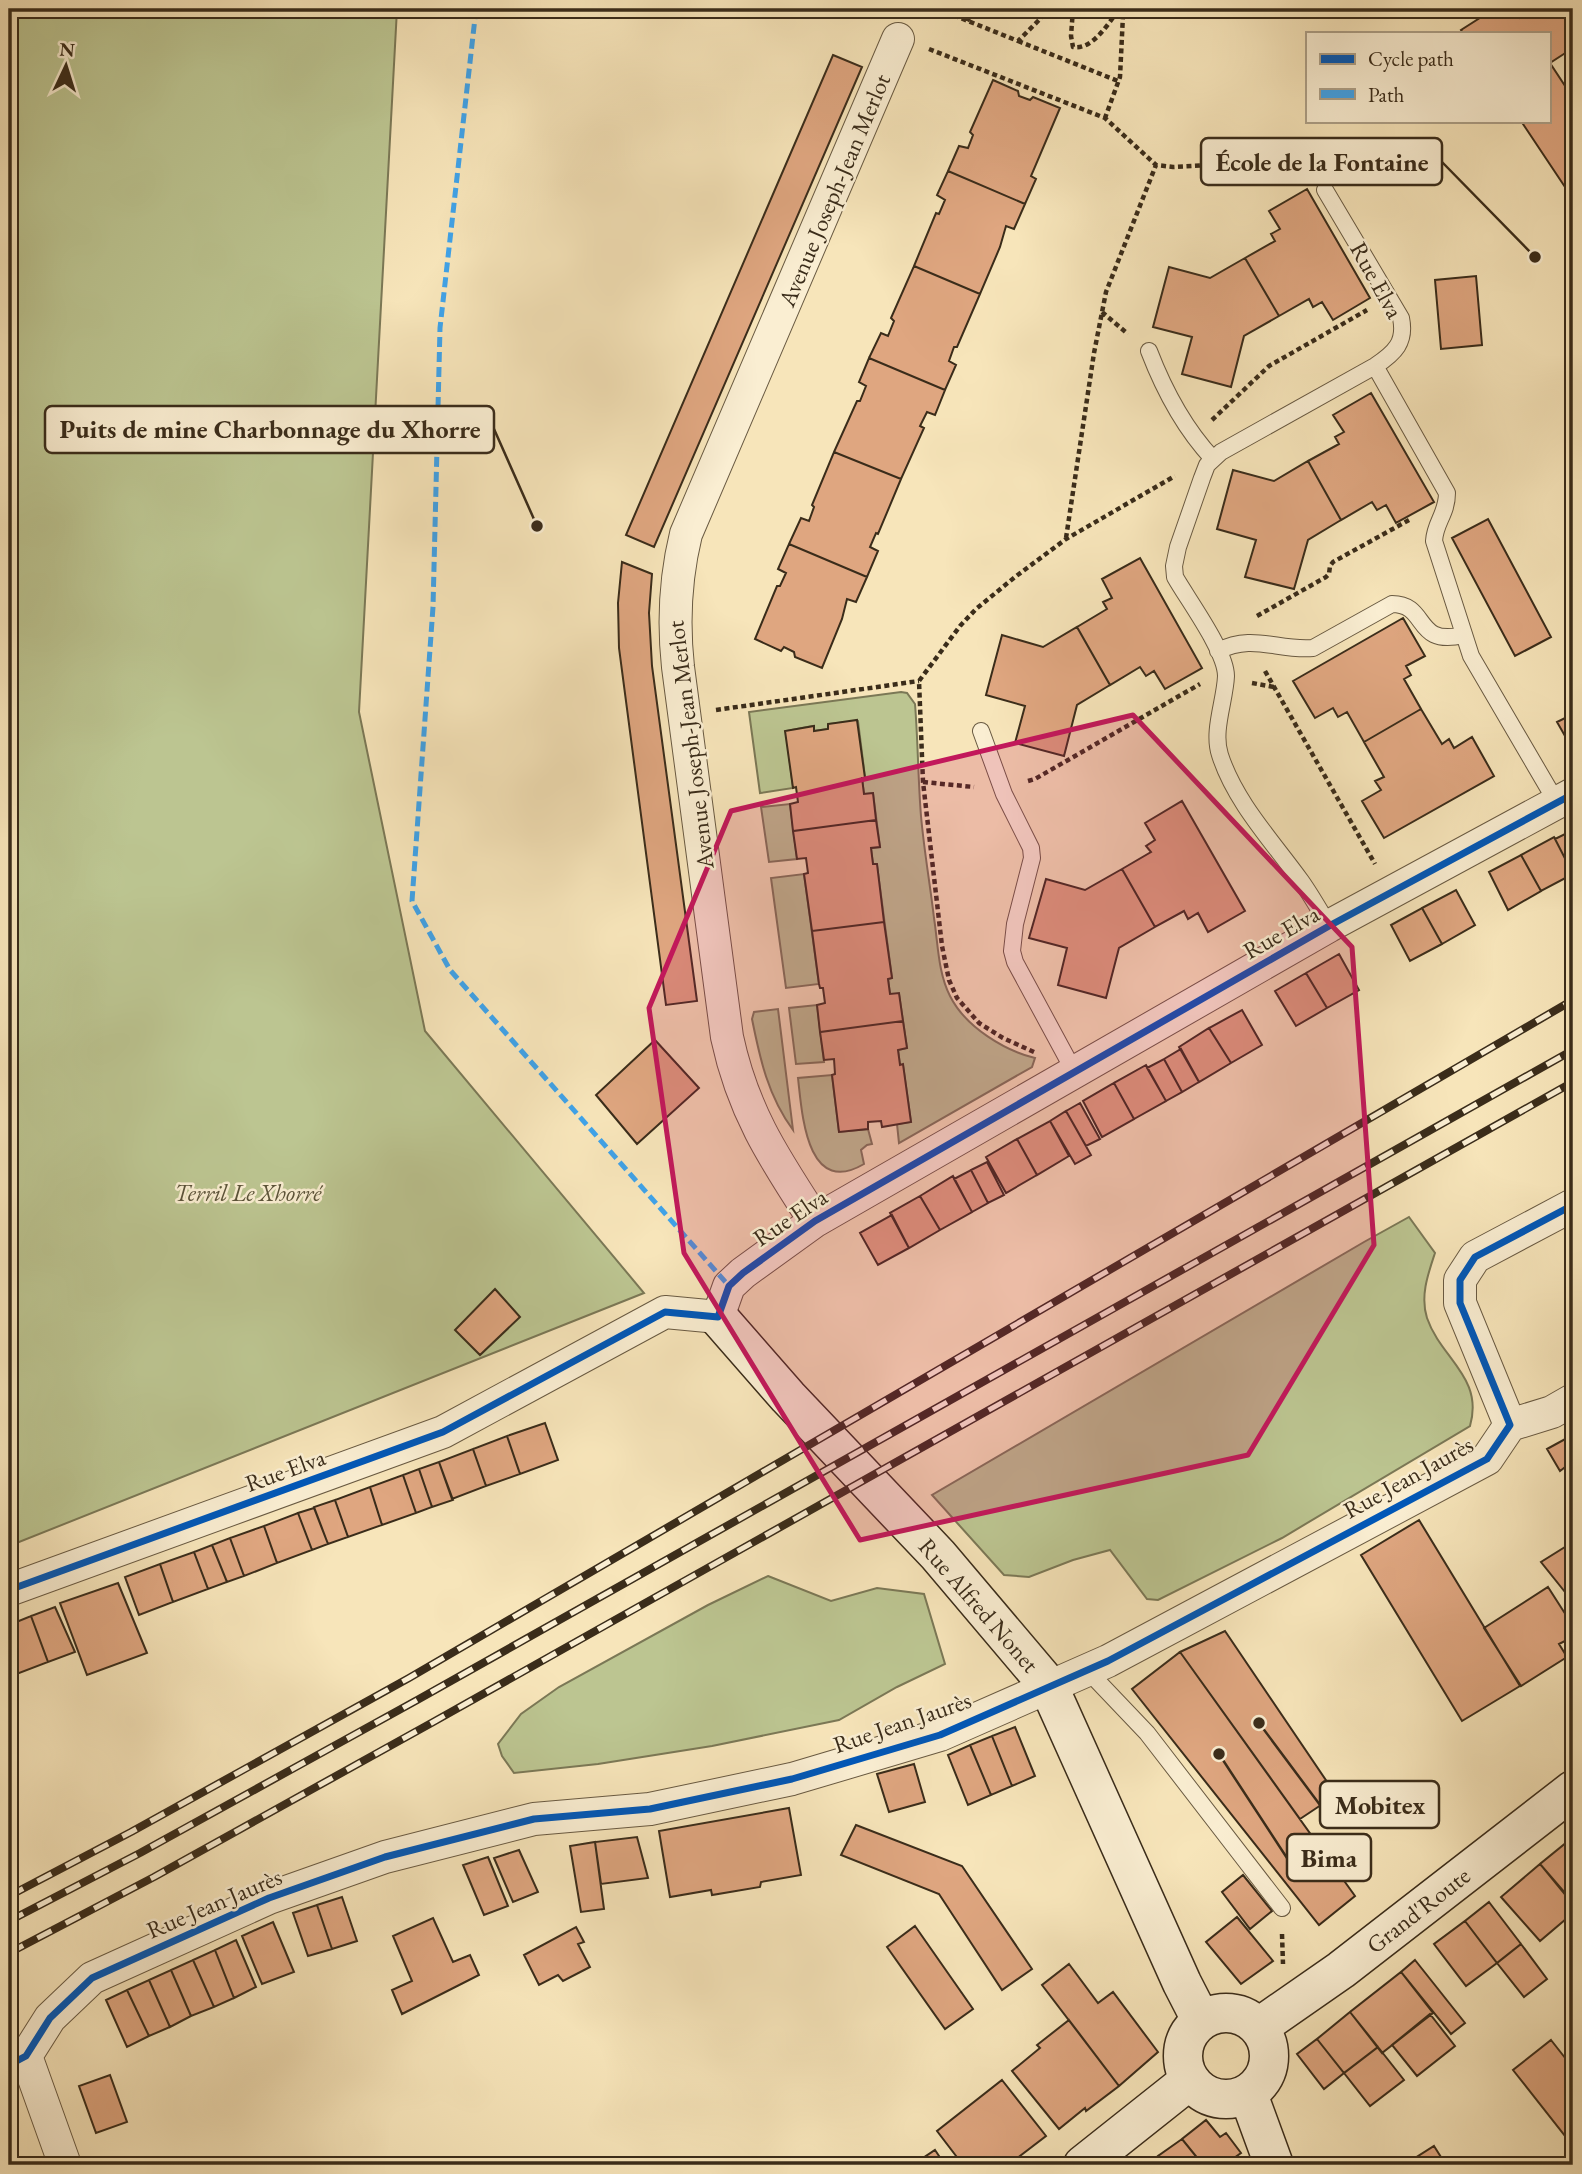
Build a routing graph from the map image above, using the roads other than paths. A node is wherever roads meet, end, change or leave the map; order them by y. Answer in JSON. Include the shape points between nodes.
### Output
{"nodes":[{"id":1,"x":898,"y":39,"type":"road end"},
{"id":2,"x":1325,"y":190,"type":"dead end"},
{"id":3,"x":1149,"y":351,"type":"road end"},
{"id":4,"x":1375,"y":366,"type":"junction"},
{"id":5,"x":1213,"y":459,"type":"junction"},
{"id":6,"x":1463,"y":635,"type":"junction"},
{"id":7,"x":1219,"y":651,"type":"junction"},
{"id":8,"x":981,"y":731,"type":"dead end"},
{"id":9,"x":1565,"y":799,"type":"edge"},
{"id":10,"x":1329,"y":926,"type":"junction"},
{"id":11,"x":1075,"y":1073,"type":"junction"},
{"id":12,"x":1573,"y":1205,"type":"edge"},
{"id":13,"x":815,"y":1220,"type":"junction"},
{"id":14,"x":718,"y":1317,"type":"junction"},
{"id":15,"x":1573,"y":1400,"type":"edge"},
{"id":16,"x":1510,"y":1425,"type":"junction"},
{"id":17,"x":9,"y":1590,"type":"edge"},
{"id":18,"x":1087,"y":1670,"type":"junction"},
{"id":19,"x":1048,"y":1685,"type":"junction"},
{"id":20,"x":1573,"y":1790,"type":"edge"},
{"id":21,"x":1282,"y":1908,"type":"dead end"},
{"id":22,"x":1201,"y":2020,"type":"junction"},
{"id":23,"x":1259,"y":2027,"type":"junction"},
{"id":24,"x":17,"y":2061,"type":"edge"},
{"id":25,"x":1191,"y":2080,"type":"junction"},
{"id":26,"x":1248,"y":2094,"type":"junction"},
{"id":27,"x":65,"y":2165,"type":"edge"},
{"id":28,"x":1083,"y":2165,"type":"edge"},
{"id":29,"x":1274,"y":2165,"type":"edge"}],
"edges":[{"from":1,"to":13,"type":"street","name":"Avenue Joseph-Jean Merlot","via":[[678,564],[674,627],[734,1070],[759,1131]]},
{"from":2,"to":4,"type":"lane","name":"Rue Elva","via":[[1401,318],[1399,344]]},
{"from":3,"to":5,"type":"lane","via":[[1164,387]]},
{"from":4,"to":5,"type":"lane","name":"Rue Elva"},
{"from":4,"to":6,"type":"lane","name":"Rue Elva","via":[[1447,494],[1434,541]]},
{"from":5,"to":7,"type":"lane","name":"Rue Elva","via":[[1202,478],[1174,566],[1175,577]]},
{"from":6,"to":7,"type":"lane","via":[[1432,635],[1411,609],[1392,604],[1313,648],[1242,642]]},
{"from":6,"to":9,"type":"lane","name":"Rue Elva","via":[[1480,672]]},
{"from":7,"to":10,"type":"lane","name":"Rue Elva","via":[[1226,677],[1218,737],[1224,765],[1259,827]]},
{"from":8,"to":11,"type":"lane","via":[[1032,858],[1014,932],[1015,962]]},
{"from":9,"to":10,"type":"street","name":"Rue Elva"},
{"from":10,"to":11,"type":"street","name":"Rue Elva"},
{"from":11,"to":13,"type":"street","name":"Rue Elva"},
{"from":12,"to":16,"type":"street","via":[[1475,1257],[1460,1280],[1460,1303]]},
{"from":13,"to":14,"type":"street","name":"Rue Elva","via":[[729,1286]]},
{"from":14,"to":17,"type":"street","name":"Rue Elva","via":[[665,1312],[443,1432]]},
{"from":14,"to":19,"type":"street","name":"Rue Alfred Nonet","via":[[938,1555]]},
{"from":15,"to":16,"type":"street"},
{"from":16,"to":18,"type":"street","name":"Rue Jean Jaurès","via":[[1487,1459]]},
{"from":18,"to":19,"type":"street","name":"Rue Jean Jaurès"},
{"from":18,"to":21,"type":"lane","via":[[1147,1733]]},
{"from":19,"to":22,"type":"street","name":"Rue Alfred Nonet"},
{"from":19,"to":24,"type":"street","name":"Rue Jean Jaurès","via":[[940,1735],[792,1779],[650,1809],[534,1819],[385,1857],[269,1898],[92,1978],[50,2018]]},
{"from":20,"to":23,"type":"street","name":"Grand'Route","via":[[1341,1970]]},
{"from":22,"to":23,"type":"street","via":[[1221,2012],[1242,2015]]},
{"from":22,"to":25,"type":"street","via":[[1187,2038],[1183,2059]]},
{"from":23,"to":26,"type":"street","via":[[1270,2050],[1266,2076]]},
{"from":24,"to":27,"type":"street"},
{"from":25,"to":26,"type":"street","via":[[1206,2095],[1227,2099]]},
{"from":25,"to":28,"type":"street"},
{"from":26,"to":29,"type":"street"}]}
